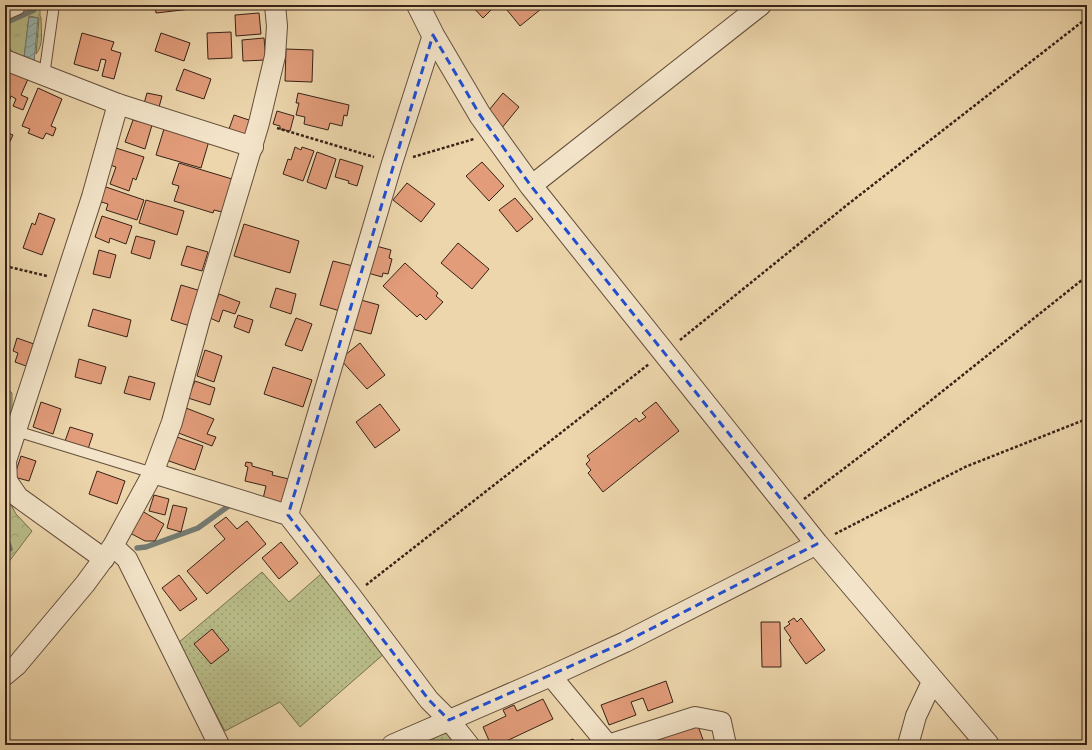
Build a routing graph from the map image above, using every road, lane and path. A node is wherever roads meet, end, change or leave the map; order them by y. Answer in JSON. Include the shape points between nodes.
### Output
{"nodes":[{"id":1,"x":54,"y":5,"type":"edge"},
{"id":2,"x":274,"y":5,"type":"edge"},
{"id":3,"x":418,"y":5,"type":"edge"},
{"id":4,"x":761,"y":5,"type":"edge"},
{"id":5,"x":19,"y":9,"type":"dead end"},
{"id":6,"x":5,"y":15,"type":"edge"},
{"id":7,"x":1087,"y":18,"type":"edge"},
{"id":8,"x":433,"y":35,"type":"junction"},
{"id":9,"x":5,"y":60,"type":"edge"},
{"id":10,"x":44,"y":76,"type":"junction"},
{"id":11,"x":118,"y":104,"type":"junction"},
{"id":12,"x":259,"y":123,"type":"junction"},
{"id":13,"x":493,"y":134,"type":"junction"},
{"id":14,"x":253,"y":147,"type":"junction"},
{"id":15,"x":392,"y":163,"type":"junction"},
{"id":16,"x":531,"y":186,"type":"junction"},
{"id":17,"x":5,"y":266,"type":"edge"},
{"id":18,"x":1087,"y":276,"type":"edge"},
{"id":19,"x":65,"y":281,"type":"junction"},
{"id":20,"x":664,"y":352,"type":"junction"},
{"id":21,"x":1087,"y":417,"type":"edge"},
{"id":22,"x":16,"y":431,"type":"junction"},
{"id":23,"x":153,"y":473,"type":"junction"},
{"id":24,"x":790,"y":510,"type":"junction"},
{"id":25,"x":288,"y":515,"type":"junction"},
{"id":26,"x":817,"y":544,"type":"junction"},
{"id":27,"x":108,"y":553,"type":"junction"},
{"id":28,"x":351,"y":596,"type":"junction"},
{"id":29,"x":5,"y":675,"type":"edge"},
{"id":30,"x":551,"y":676,"type":"junction"},
{"id":31,"x":933,"y":680,"type":"junction"},
{"id":32,"x":449,"y":720,"type":"junction"},
{"id":33,"x":219,"y":745,"type":"edge"},
{"id":34,"x":392,"y":745,"type":"edge"},
{"id":35,"x":469,"y":745,"type":"edge"},
{"id":36,"x":608,"y":745,"type":"edge"},
{"id":37,"x":726,"y":745,"type":"edge"},
{"id":38,"x":908,"y":745,"type":"edge"},
{"id":39,"x":988,"y":745,"type":"edge"}],
"edges":[{"from":1,"to":10,"type":"lane"},
{"from":2,"to":12,"type":"street","via":[[275,56]]},
{"from":3,"to":8,"type":"street"},
{"from":4,"to":16,"type":"street"},
{"from":5,"to":6,"type":"lane"},
{"from":7,"to":20,"type":"path"},
{"from":8,"to":13,"type":"street"},
{"from":8,"to":15,"type":"street"},
{"from":9,"to":10,"type":"street"},
{"from":10,"to":11,"type":"street"},
{"from":11,"to":14,"type":"street"},
{"from":11,"to":19,"type":"street"},
{"from":12,"to":14,"type":"street"},
{"from":12,"to":15,"type":"path"},
{"from":13,"to":15,"type":"path"},
{"from":13,"to":16,"type":"street"},
{"from":14,"to":23,"type":"street","via":[[200,319],[172,422]]},
{"from":15,"to":25,"type":"street"},
{"from":16,"to":20,"type":"street"},
{"from":17,"to":19,"type":"path"},
{"from":18,"to":24,"type":"path"},
{"from":19,"to":22,"type":"street"},
{"from":20,"to":24,"type":"street"},
{"from":20,"to":28,"type":"path"},
{"from":21,"to":26,"type":"path","via":[[966,467]]},
{"from":22,"to":23,"type":"lane"},
{"from":22,"to":27,"type":"street","via":[[6,461],[7,482],[18,497]]},
{"from":23,"to":25,"type":"street"},
{"from":23,"to":27,"type":"street"},
{"from":24,"to":26,"type":"street"},
{"from":25,"to":28,"type":"street"},
{"from":26,"to":30,"type":"street","via":[[625,642]]},
{"from":26,"to":31,"type":"street"},
{"from":27,"to":29,"type":"street","via":[[17,665]]},
{"from":27,"to":33,"type":"street","via":[[127,559]]},
{"from":28,"to":32,"type":"street","via":[[429,700]]},
{"from":30,"to":32,"type":"street"},
{"from":30,"to":36,"type":"street"},
{"from":31,"to":38,"type":"street","via":[[916,716]]},
{"from":31,"to":39,"type":"street"},
{"from":32,"to":34,"type":"street"},
{"from":32,"to":35,"type":"street"},
{"from":36,"to":37,"type":"street","via":[[695,717],[721,722]]}]}
